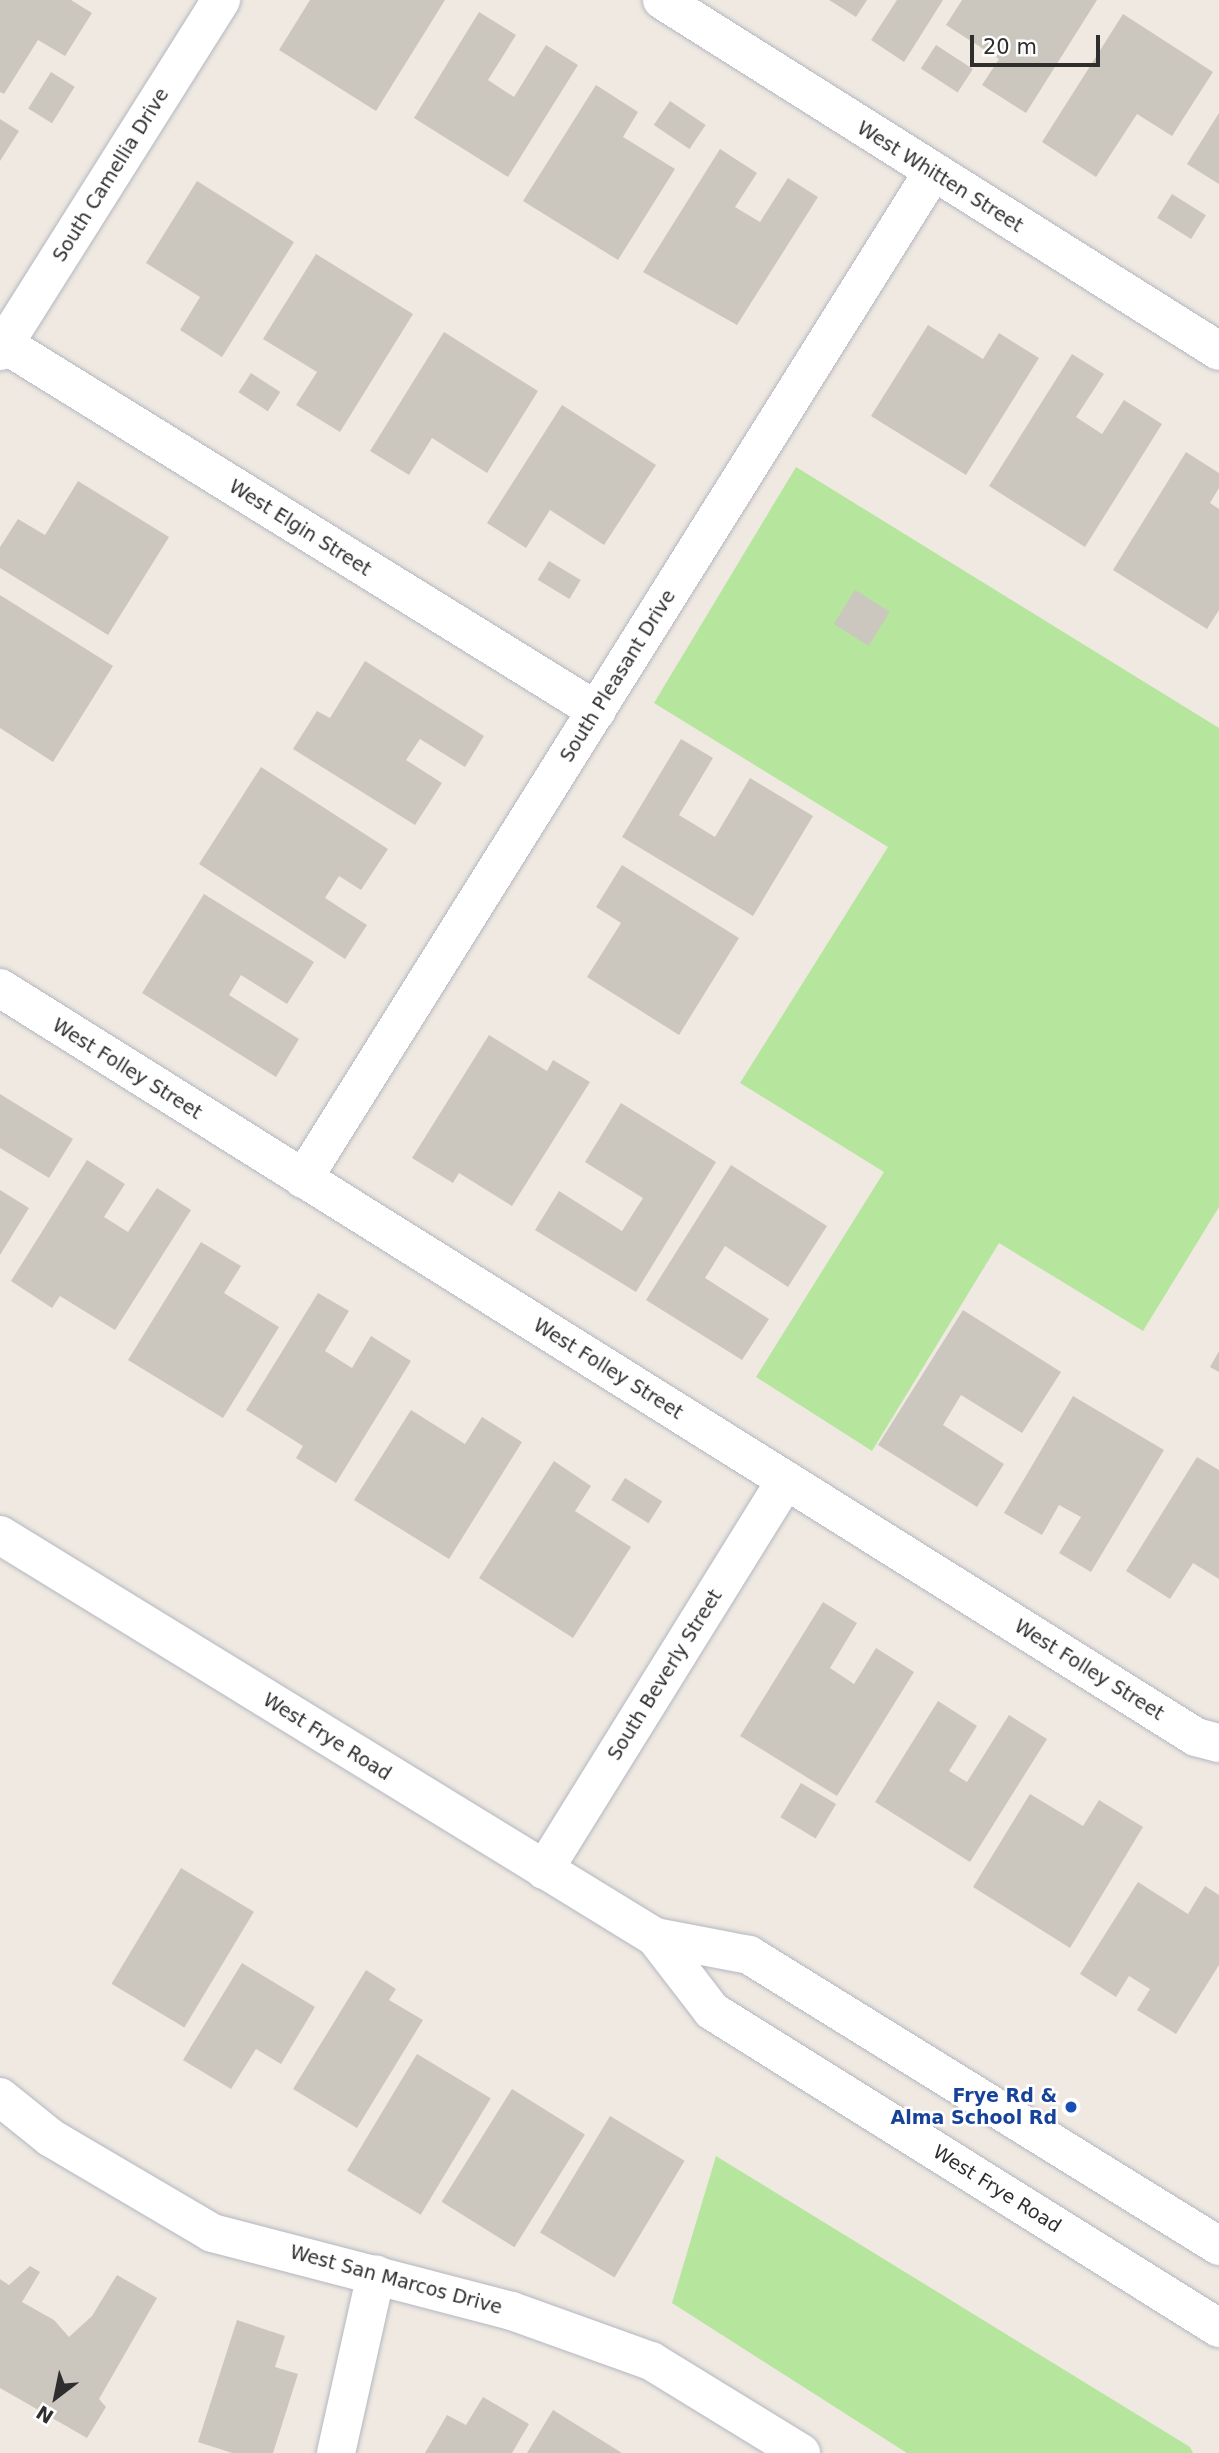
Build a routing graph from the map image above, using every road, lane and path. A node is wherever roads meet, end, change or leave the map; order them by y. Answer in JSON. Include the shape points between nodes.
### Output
{"nodes":[{"id":1,"x":222,"y":0,"type":"edge"},
{"id":2,"x":662,"y":0,"type":"edge"},
{"id":3,"x":932,"y":173,"type":"junction"},
{"id":4,"x":2,"y":347,"type":"edge"},
{"id":5,"x":1219,"y":351,"type":"edge"},
{"id":6,"x":597,"y":711,"type":"junction"},
{"id":7,"x":0,"y":988,"type":"edge"},
{"id":8,"x":303,"y":1179,"type":"junction"},
{"id":9,"x":786,"y":1480,"type":"junction"},
{"id":10,"x":0,"y":1535,"type":"edge"},
{"id":11,"x":1219,"y":1743,"type":"edge"},
{"id":12,"x":544,"y":1870,"type":"junction"},
{"id":13,"x":655,"y":1937,"type":"junction"},
{"id":14,"x":0,"y":2097,"type":"edge"},
{"id":15,"x":1219,"y":2246,"type":"edge"},
{"id":16,"x":376,"y":2274,"type":"junction"},
{"id":17,"x":1219,"y":2328,"type":"edge"},
{"id":18,"x":336,"y":2453,"type":"edge"},
{"id":19,"x":801,"y":2453,"type":"edge"}],
"edges":[{"from":1,"to":4,"type":"street","name":"South Camellia Drive"},
{"from":2,"to":3,"type":"street","name":"West Whitten Street"},
{"from":3,"to":5,"type":"street","name":"West Whitten Street"},
{"from":3,"to":6,"type":"street","name":"South Pleasant Drive"},
{"from":4,"to":6,"type":"street","name":"West Elgin Street"},
{"from":6,"to":8,"type":"street","name":"South Pleasant Drive"},
{"from":7,"to":8,"type":"street","name":"West Folley Street"},
{"from":8,"to":9,"type":"street","name":"West Folley Street"},
{"from":9,"to":11,"type":"street","name":"West Folley Street","via":[[1196,1737]]},
{"from":9,"to":12,"type":"street","name":"South Beverly Street"},
{"from":10,"to":12,"type":"street","name":"West Frye Road"},
{"from":12,"to":13,"type":"street","name":"West Frye Road"},
{"from":13,"to":15,"type":"street","name":"West Frye Road","via":[[749,1955]]},
{"from":13,"to":17,"type":"street","name":"West Frye Road","via":[[712,2011]]},
{"from":14,"to":16,"type":"street","name":"West San Marcos Drive","via":[[51,2138],[212,2233]]},
{"from":16,"to":18,"type":"street"},
{"from":16,"to":19,"type":"street","name":"West San Marcos Drive","via":[[512,2311],[650,2361]]}]}
